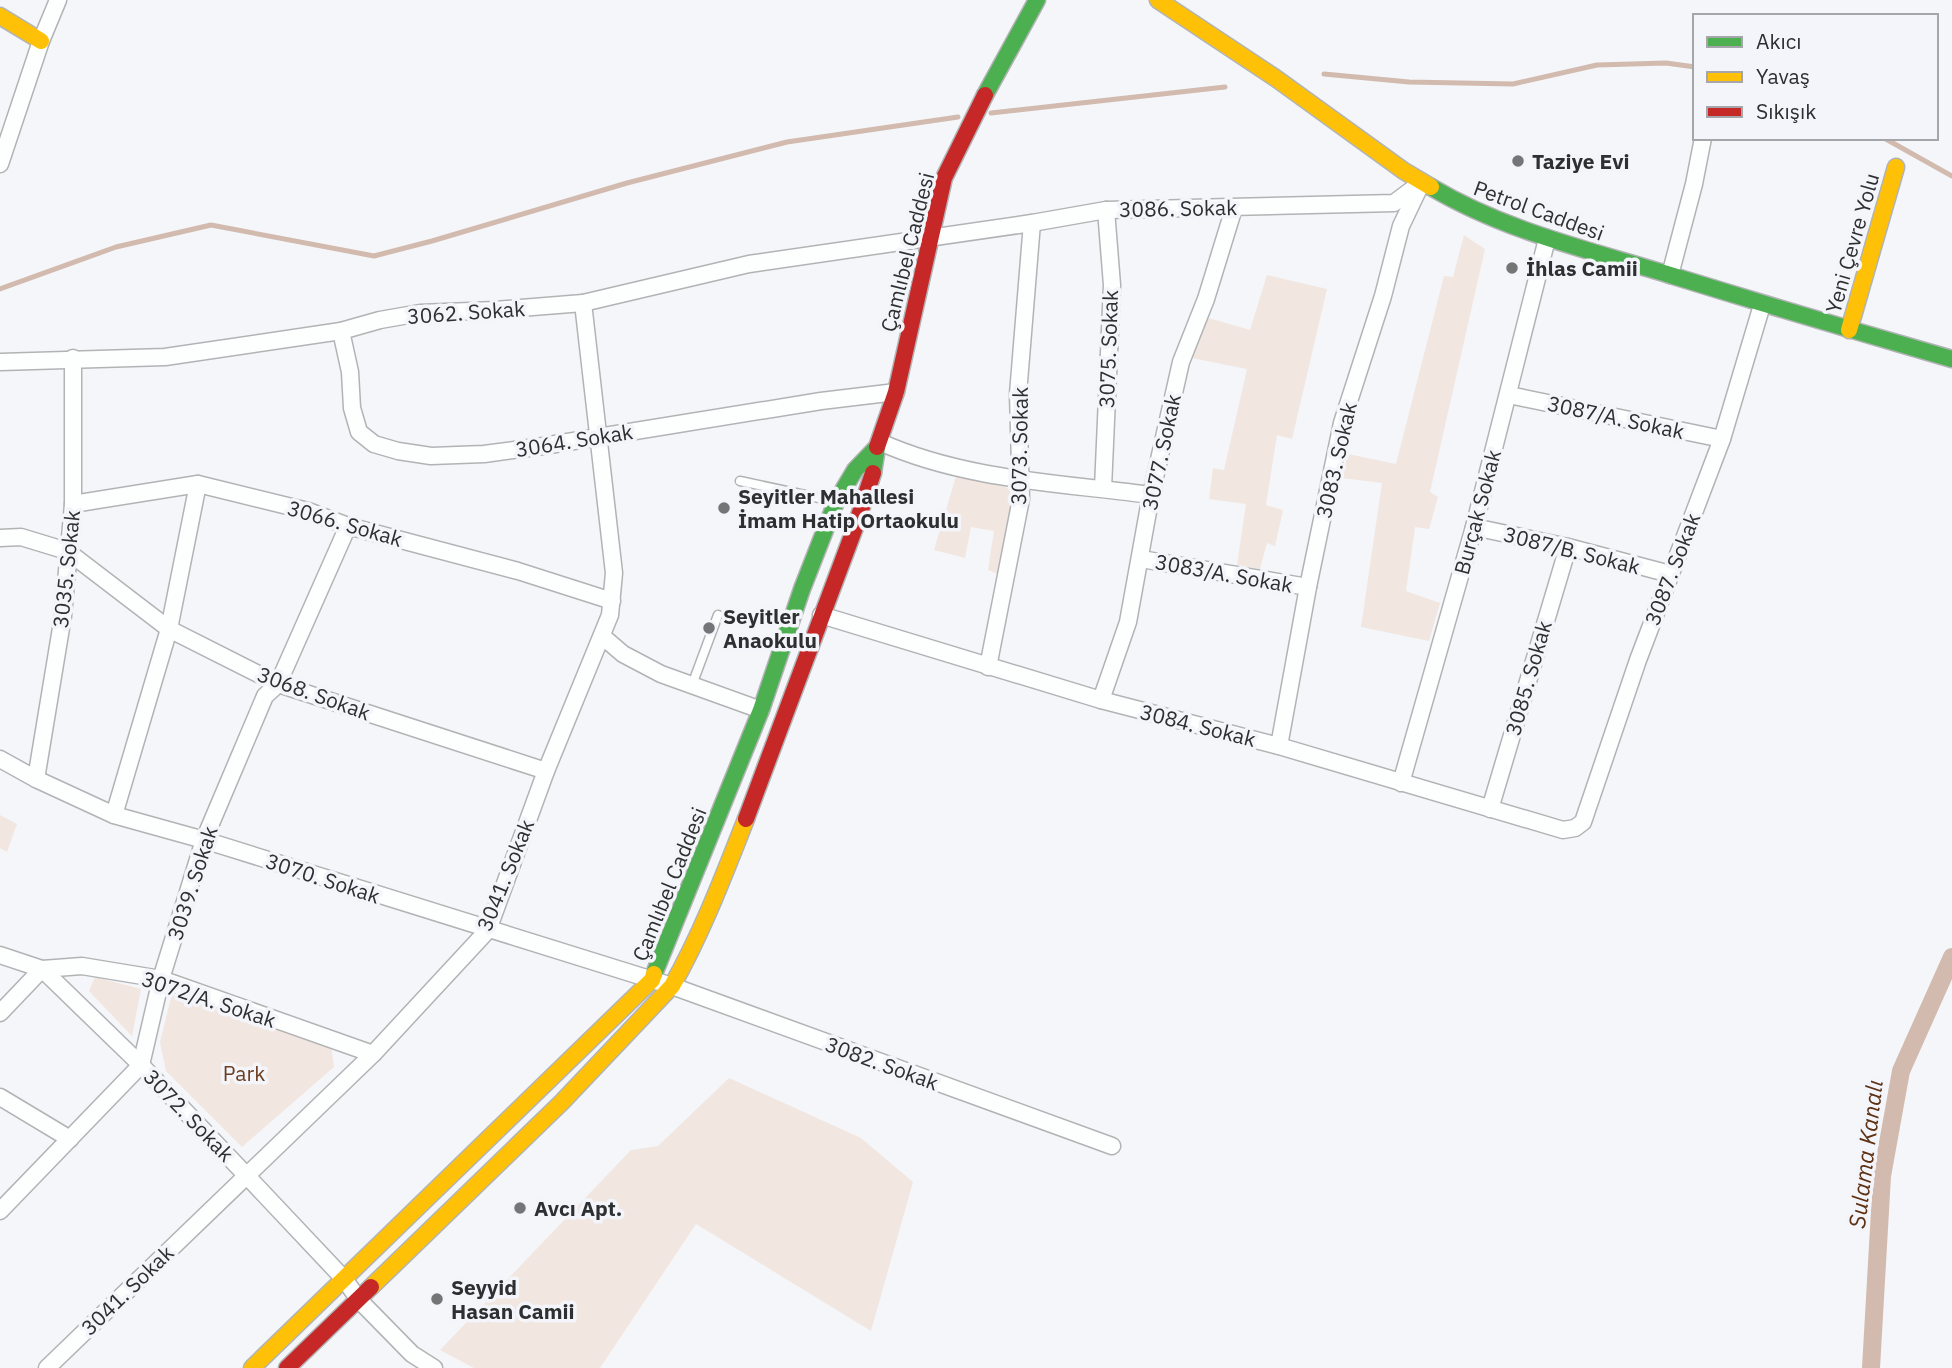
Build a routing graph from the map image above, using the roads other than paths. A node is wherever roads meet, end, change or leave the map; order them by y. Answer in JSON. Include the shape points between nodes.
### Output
{"nodes":[{"id":1,"x":58,"y":0,"type":"edge"},
{"id":2,"x":1037,"y":0,"type":"edge"},
{"id":3,"x":1158,"y":0,"type":"edge"},
{"id":4,"x":0,"y":16,"type":"edge"},
{"id":5,"x":41,"y":41,"type":"junction"},
{"id":6,"x":1703,"y":140,"type":"edge"},
{"id":7,"x":2,"y":154,"type":"edge"},
{"id":8,"x":1896,"y":167,"type":"dead end"},
{"id":9,"x":1422,"y":182,"type":"junction"},
{"id":10,"x":1234,"y":208,"type":"junction"},
{"id":11,"x":1106,"y":210,"type":"junction"},
{"id":12,"x":1032,"y":223,"type":"junction"},
{"id":13,"x":930,"y":238,"type":"junction"},
{"id":14,"x":1547,"y":239,"type":"junction"},
{"id":15,"x":1670,"y":275,"type":"junction"},
{"id":16,"x":583,"y":303,"type":"junction"},
{"id":17,"x":1762,"y":305,"type":"junction"},
{"id":18,"x":1849,"y":330,"type":"junction"},
{"id":19,"x":341,"y":331,"type":"junction"},
{"id":20,"x":73,"y":358,"type":"junction"},
{"id":21,"x":1952,"y":359,"type":"edge"},
{"id":22,"x":0,"y":362,"type":"edge"},
{"id":23,"x":896,"y":392,"type":"junction"},
{"id":24,"x":1509,"y":395,"type":"junction"},
{"id":25,"x":600,"y":436,"type":"junction"},
{"id":26,"x":1722,"y":439,"type":"junction"},
{"id":27,"x":878,"y":444,"type":"junction"},
{"id":28,"x":1021,"y":480,"type":"junction"},
{"id":29,"x":740,"y":481,"type":"dead end"},
{"id":30,"x":198,"y":484,"type":"junction"},
{"id":31,"x":1103,"y":488,"type":"junction"},
{"id":32,"x":1151,"y":495,"type":"junction"},
{"id":33,"x":836,"y":502,"type":"junction"},
{"id":34,"x":73,"y":504,"type":"junction"},
{"id":35,"x":348,"y":526,"type":"junction"},
{"id":36,"x":1474,"y":527,"type":"junction"},
{"id":37,"x":0,"y":538,"type":"edge"},
{"id":38,"x":1568,"y":547,"type":"junction"},
{"id":39,"x":67,"y":551,"type":"junction"},
{"id":40,"x":1141,"y":559,"type":"junction"},
{"id":41,"x":1670,"y":574,"type":"junction"},
{"id":42,"x":1308,"y":587,"type":"junction"},
{"id":43,"x":612,"y":601,"type":"junction"},
{"id":44,"x":718,"y":615,"type":"dead end"},
{"id":45,"x":821,"y":615,"type":"junction"},
{"id":46,"x":169,"y":629,"type":"junction"},
{"id":47,"x":602,"y":636,"type":"junction"},
{"id":48,"x":988,"y":667,"type":"junction"},
{"id":49,"x":278,"y":684,"type":"junction"},
{"id":50,"x":692,"y":685,"type":"junction"},
{"id":51,"x":1101,"y":700,"type":"junction"},
{"id":52,"x":761,"y":710,"type":"junction"},
{"id":53,"x":1279,"y":746,"type":"junction"},
{"id":54,"x":0,"y":759,"type":"edge"},
{"id":55,"x":546,"y":771,"type":"junction"},
{"id":56,"x":36,"y":779,"type":"junction"},
{"id":57,"x":1401,"y":783,"type":"junction"},
{"id":58,"x":1490,"y":809,"type":"junction"},
{"id":59,"x":114,"y":815,"type":"junction"},
{"id":60,"x":1575,"y":828,"type":"joint"},
{"id":61,"x":204,"y":840,"type":"junction"},
{"id":62,"x":488,"y":930,"type":"junction"},
{"id":63,"x":0,"y":955,"type":"edge"},
{"id":64,"x":42,"y":969,"type":"junction"},
{"id":65,"x":161,"y":979,"type":"junction"},
{"id":66,"x":652,"y":980,"type":"junction"},
{"id":67,"x":672,"y":986,"type":"junction"},
{"id":68,"x":0,"y":1013,"type":"edge"},
{"id":69,"x":373,"y":1054,"type":"junction"},
{"id":70,"x":141,"y":1065,"type":"junction"},
{"id":71,"x":0,"y":1097,"type":"edge"},
{"id":72,"x":70,"y":1139,"type":"junction"},
{"id":73,"x":1112,"y":1146,"type":"dead end"},
{"id":74,"x":246,"y":1175,"type":"junction"},
{"id":75,"x":0,"y":1211,"type":"edge"},
{"id":76,"x":345,"y":1280,"type":"junction"},
{"id":77,"x":359,"y":1300,"type":"junction"},
{"id":78,"x":47,"y":1368,"type":"edge"},
{"id":79,"x":252,"y":1368,"type":"edge"},
{"id":80,"x":287,"y":1368,"type":"edge"},
{"id":81,"x":434,"y":1368,"type":"edge"}],
"edges":[{"from":1,"to":5,"type":"street"},
{"from":2,"to":13,"type":"street","name":"Çamlıbel Caddesi","via":[[944,178]]},
{"from":3,"to":9,"type":"street","name":"Petrol Caddesi"},
{"from":4,"to":5,"type":"street"},
{"from":5,"to":7,"type":"street"},
{"from":6,"to":15,"type":"street"},
{"from":8,"to":18,"type":"street","name":"Yeni Çevre Yolu"},
{"from":9,"to":10,"type":"street","name":"3086. Sokak","via":[[1394,203]]},
{"from":9,"to":14,"type":"street","name":"Petrol Caddesi","via":[[1463,206]]},
{"from":9,"to":42,"type":"street","name":"3083. Sokak","via":[[1401,226],[1342,423]]},
{"from":10,"to":11,"type":"street","name":"3086. Sokak"},
{"from":10,"to":32,"type":"street","name":"3077. Sokak","via":[[1181,362]]},
{"from":11,"to":12,"type":"street","name":"3086. Sokak"},
{"from":11,"to":31,"type":"street","name":"3075. Sokak","via":[[1112,285]]},
{"from":12,"to":13,"type":"street","name":"3086. Sokak"},
{"from":12,"to":28,"type":"street","name":"3073. Sokak","via":[[1018,394]]},
{"from":13,"to":16,"type":"street","name":"3062. Sokak","via":[[749,264]]},
{"from":13,"to":23,"type":"street","name":"Çamlıbel Caddesi"},
{"from":14,"to":15,"type":"street","name":"Petrol Caddesi"},
{"from":14,"to":24,"type":"street","name":"Burçak Sokak"},
{"from":15,"to":17,"type":"street","name":"Petrol Caddesi"},
{"from":16,"to":19,"type":"street","name":"3062. Sokak","via":[[421,313]]},
{"from":16,"to":25,"type":"street","name":"3041. Sokak"},
{"from":17,"to":18,"type":"street","name":"Petrol Caddesi"},
{"from":17,"to":26,"type":"street","name":"3087. Sokak"},
{"from":18,"to":21,"type":"street","name":"Petrol Caddesi"},
{"from":19,"to":20,"type":"street","name":"3062. Sokak","via":[[165,356]]},
{"from":19,"to":25,"type":"street","name":"3064. Sokak","via":[[359,432],[374,444],[431,456],[484,454]]},
{"from":20,"to":22,"type":"street","name":"3062. Sokak"},
{"from":20,"to":34,"type":"street","name":"3035. Sokak"},
{"from":23,"to":25,"type":"street","name":"3064. Sokak"},
{"from":23,"to":27,"type":"street","name":"Çamlıbel Caddesi"},
{"from":24,"to":26,"type":"street","name":"3087/A. Sokak"},
{"from":24,"to":36,"type":"street","name":"Burçak Sokak"},
{"from":25,"to":43,"type":"street","name":"3041. Sokak","via":[[614,573]]},
{"from":26,"to":41,"type":"street","name":"3087. Sokak"},
{"from":27,"to":28,"type":"street"},
{"from":27,"to":33,"type":"street","name":"Çamlıbel Caddesi"},
{"from":27,"to":45,"type":"street","name":"Çamlıbel Caddesi","via":[[872,479]]},
{"from":28,"to":31,"type":"street"},
{"from":28,"to":48,"type":"street","name":"3073. Sokak"},
{"from":29,"to":33,"type":"lane"},
{"from":30,"to":34,"type":"street","name":"3066. Sokak"},
{"from":30,"to":35,"type":"street","name":"3066. Sokak"},
{"from":30,"to":46,"type":"street"},
{"from":31,"to":32,"type":"street"},
{"from":32,"to":40,"type":"street","name":"3077. Sokak"},
{"from":33,"to":52,"type":"street","name":"Çamlıbel Caddesi"},
{"from":34,"to":39,"type":"street","name":"3035. Sokak"},
{"from":35,"to":43,"type":"street","name":"3066. Sokak","via":[[518,570]]},
{"from":35,"to":49,"type":"street","name":"3039. Sokak"},
{"from":36,"to":38,"type":"street","name":"3087/B. Sokak"},
{"from":36,"to":57,"type":"street","name":"Burçak Sokak"},
{"from":37,"to":39,"type":"street","via":[[21,537]]},
{"from":38,"to":41,"type":"street","name":"3087/B. Sokak"},
{"from":38,"to":58,"type":"street","name":"3085. Sokak"},
{"from":39,"to":46,"type":"street","name":"3068. Sokak"},
{"from":39,"to":56,"type":"street","name":"3035. Sokak","via":[[63,616]]},
{"from":40,"to":42,"type":"street","name":"3083/A. Sokak"},
{"from":40,"to":51,"type":"street","name":"3077. Sokak","via":[[1128,622]]},
{"from":41,"to":60,"type":"street","name":"3087. Sokak","via":[[1583,822]]},
{"from":42,"to":53,"type":"street","name":"3083. Sokak"},
{"from":43,"to":47,"type":"street","name":"3041. Sokak"},
{"from":44,"to":50,"type":"lane"},
{"from":45,"to":48,"type":"street","name":"3084. Sokak"},
{"from":45,"to":67,"type":"street","name":"Çamlıbel Caddesi","via":[[726,871]]},
{"from":46,"to":49,"type":"street","name":"3068. Sokak"},
{"from":46,"to":59,"type":"street"},
{"from":47,"to":50,"type":"street","via":[[623,654]]},
{"from":47,"to":55,"type":"street","name":"3041. Sokak"},
{"from":48,"to":51,"type":"street","name":"3084. Sokak"},
{"from":49,"to":55,"type":"street","name":"3068. Sokak"},
{"from":49,"to":61,"type":"street","name":"3039. Sokak","via":[[265,696]]},
{"from":50,"to":52,"type":"street"},
{"from":51,"to":53,"type":"street","name":"3084. Sokak"},
{"from":52,"to":66,"type":"street","name":"Çamlıbel Caddesi"},
{"from":53,"to":57,"type":"street","name":"3084. Sokak"},
{"from":54,"to":56,"type":"street","name":"3070. Sokak"},
{"from":55,"to":62,"type":"street","name":"3041. Sokak"},
{"from":56,"to":59,"type":"street","name":"3070. Sokak"},
{"from":57,"to":58,"type":"street","name":"3084. Sokak"},
{"from":58,"to":60,"type":"street","name":"3084. Sokak","via":[[1563,830]]},
{"from":59,"to":61,"type":"street","name":"3070. Sokak"},
{"from":61,"to":62,"type":"street","name":"3070. Sokak"},
{"from":61,"to":65,"type":"street","name":"3039. Sokak"},
{"from":62,"to":66,"type":"street","name":"3070. Sokak"},
{"from":62,"to":69,"type":"street","name":"3041. Sokak"},
{"from":63,"to":64,"type":"street","name":"3072. Sokak"},
{"from":64,"to":65,"type":"street","name":"3072/A. Sokak","via":[[82,966]]},
{"from":64,"to":68,"type":"street"},
{"from":64,"to":70,"type":"street","name":"3072. Sokak"},
{"from":65,"to":69,"type":"street","name":"3072/A. Sokak"},
{"from":65,"to":70,"type":"street","name":"3039. Sokak"},
{"from":66,"to":67,"type":"street","name":"3082. Sokak"},
{"from":66,"to":76,"type":"street","name":"Çamlıbel Caddesi"},
{"from":67,"to":73,"type":"street","name":"3082. Sokak"},
{"from":67,"to":77,"type":"street","name":"Çamlıbel Caddesi","via":[[562,1102]]},
{"from":69,"to":74,"type":"street","name":"3041. Sokak"},
{"from":70,"to":72,"type":"street"},
{"from":70,"to":74,"type":"street","name":"3072. Sokak"},
{"from":71,"to":72,"type":"street"},
{"from":72,"to":75,"type":"street"},
{"from":74,"to":76,"type":"street","name":"3072. Sokak"},
{"from":74,"to":78,"type":"street","name":"3041. Sokak"},
{"from":76,"to":77,"type":"street","name":"3072. Sokak"},
{"from":76,"to":79,"type":"street","name":"Çamlıbel Caddesi"},
{"from":77,"to":80,"type":"street","name":"Çamlıbel Caddesi"},
{"from":77,"to":81,"type":"street","name":"3072. Sokak","via":[[412,1354]]}]}
